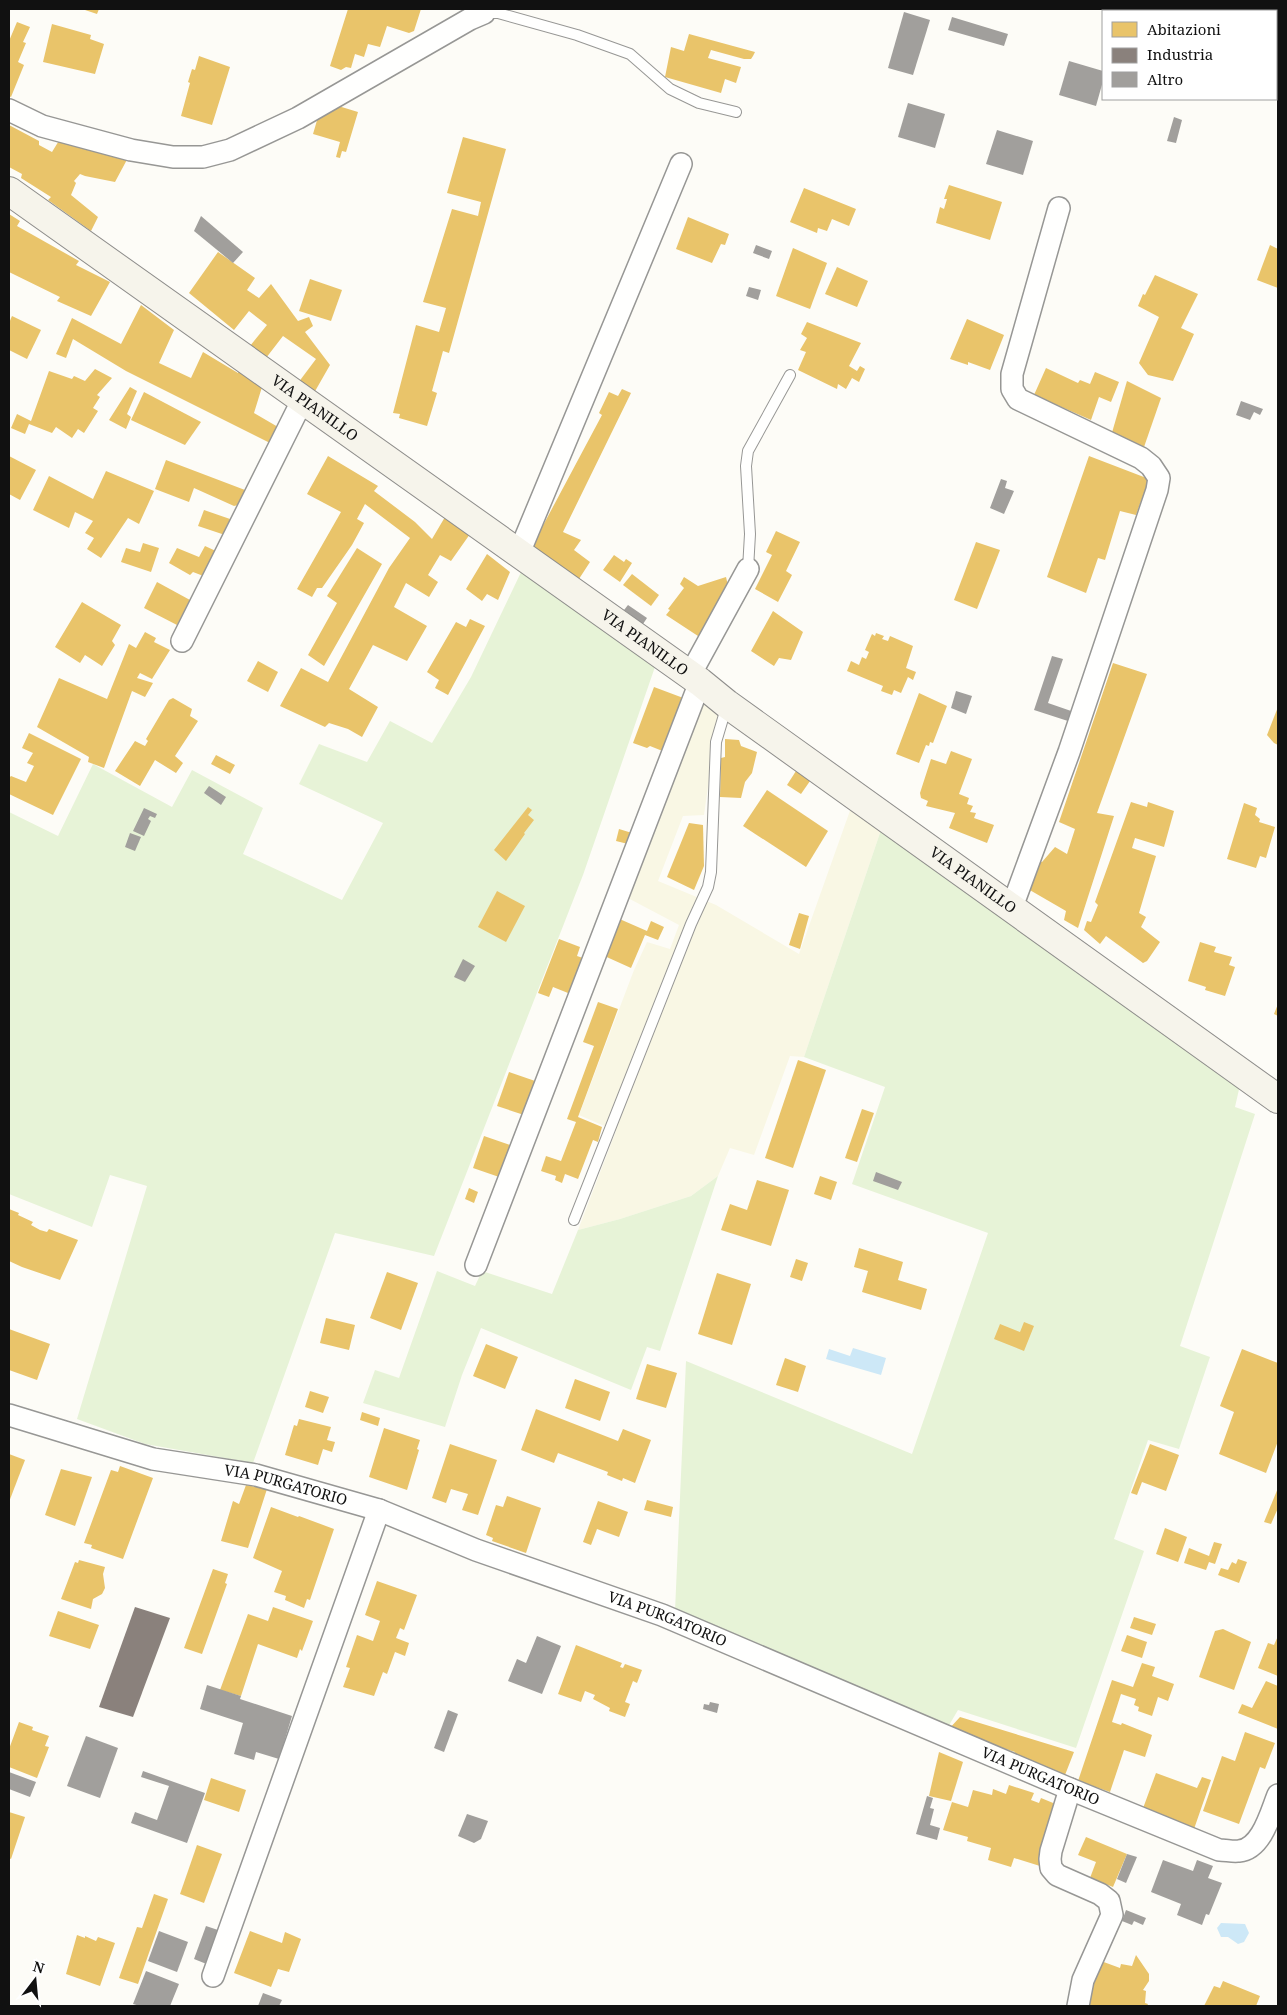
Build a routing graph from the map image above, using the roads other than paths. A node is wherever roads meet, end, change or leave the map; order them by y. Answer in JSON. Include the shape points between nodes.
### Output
{"nodes":[{"id":1,"x":484,"y":13,"type":"joint"},
{"id":2,"x":9,"y":110,"type":"edge"},
{"id":3,"x":736,"y":112,"type":"dead end"},
{"id":4,"x":681,"y":164,"type":"dead end"},
{"id":5,"x":9,"y":191,"type":"edge"},
{"id":6,"x":1059,"y":208,"type":"dead end"},
{"id":7,"x":790,"y":375,"type":"dead end"},
{"id":8,"x":303,"y":399,"type":"junction"},
{"id":9,"x":519,"y":553,"type":"junction"},
{"id":10,"x":748,"y":569,"type":"joint"},
{"id":11,"x":182,"y":641,"type":"dead end"},
{"id":12,"x":695,"y":678,"type":"junction"},
{"id":13,"x":727,"y":704,"type":"junction"},
{"id":14,"x":1012,"y":906,"type":"junction"},
{"id":15,"x":1278,"y":1099,"type":"edge"},
{"id":16,"x":574,"y":1220,"type":"dead end"},
{"id":17,"x":476,"y":1265,"type":"dead end"},
{"id":18,"x":9,"y":1415,"type":"edge"},
{"id":19,"x":379,"y":1510,"type":"junction"},
{"id":20,"x":1070,"y":1789,"type":"junction"},
{"id":21,"x":1278,"y":1795,"type":"edge"},
{"id":22,"x":213,"y":1976,"type":"dead end"},
{"id":23,"x":1078,"y":2006,"type":"edge"}],
"edges":[{"from":1,"to":2,"type":"street","via":[[298,118],[230,150],[203,157],[173,157],[131,150],[42,126]]},
{"from":1,"to":3,"type":"lane","via":[[498,13],[568,32],[630,54],[670,89],[699,103]]},
{"from":4,"to":9,"type":"street"},
{"from":5,"to":8,"type":"street","name":"VIA PIANILLO"},
{"from":6,"to":14,"type":"street","via":[[1012,374],[1012,390],[1018,399],[1141,458],[1159,478],[1069,752]]},
{"from":7,"to":10,"type":"lane","via":[[748,450]]},
{"from":8,"to":9,"type":"street","name":"VIA PIANILLO"},
{"from":8,"to":11,"type":"street"},
{"from":9,"to":12,"type":"street","name":"VIA PIANILLO"},
{"from":10,"to":12,"type":"street"},
{"from":12,"to":13,"type":"street","name":"VIA PIANILLO"},
{"from":12,"to":17,"type":"street"},
{"from":13,"to":14,"type":"street","name":"VIA PIANILLO"},
{"from":13,"to":16,"type":"lane","via":[[716,742],[708,887]]},
{"from":14,"to":15,"type":"street","name":"VIA PIANILLO"},
{"from":18,"to":19,"type":"street","name":"VIA PURGATORIO","via":[[152,1459],[256,1475]]},
{"from":19,"to":20,"type":"street","name":"VIA PURGATORIO","via":[[476,1550],[662,1615]]},
{"from":19,"to":22,"type":"street"},
{"from":20,"to":21,"type":"street","name":"VIA PURGATORIO","via":[[1219,1850],[1241,1852],[1263,1833]]},
{"from":20,"to":23,"type":"street","via":[[1051,1851],[1051,1868],[1057,1875],[1100,1894],[1109,1902],[1112,1916],[1083,1980]]}]}
